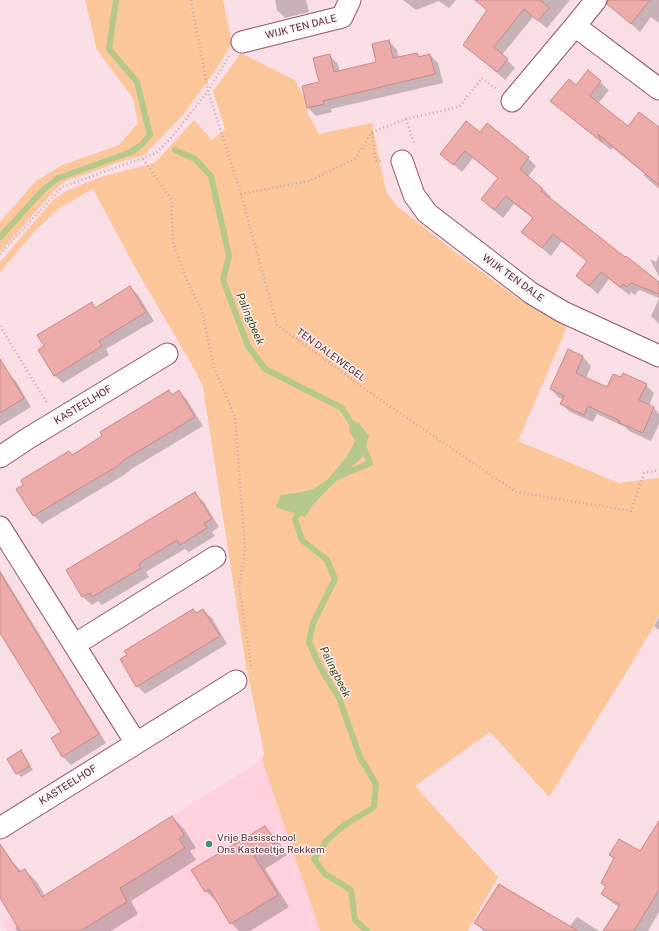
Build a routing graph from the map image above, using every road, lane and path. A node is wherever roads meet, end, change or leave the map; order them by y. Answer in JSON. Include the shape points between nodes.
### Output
{"nodes":[{"id":1,"x":191,"y":0,"type":"edge"},
{"id":2,"x":350,"y":0,"type":"edge"},
{"id":3,"x":596,"y":0,"type":"edge"},
{"id":4,"x":575,"y":26,"type":"junction"},
{"id":5,"x":242,"y":42,"type":"joint"},
{"id":6,"x":659,"y":89,"type":"edge"},
{"id":7,"x":208,"y":90,"type":"junction"},
{"id":8,"x":512,"y":101,"type":"joint"},
{"id":9,"x":406,"y":119,"type":"junction"},
{"id":10,"x":408,"y":153,"type":"joint"},
{"id":11,"x":143,"y":159,"type":"junction"},
{"id":12,"x":241,"y":194,"type":"junction"},
{"id":13,"x":0,"y":254,"type":"edge"},
{"id":14,"x":0,"y":326,"type":"edge"},
{"id":15,"x":167,"y":354,"type":"dead end"},
{"id":16,"x":659,"y":356,"type":"edge"},
{"id":17,"x":58,"y":420,"type":"junction"},
{"id":18,"x":0,"y":457,"type":"edge"},
{"id":19,"x":659,"y":470,"type":"edge"},
{"id":20,"x":0,"y":527,"type":"edge"},
{"id":21,"x":215,"y":557,"type":"dead end"},
{"id":22,"x":74,"y":645,"type":"junction"},
{"id":23,"x":244,"y":676,"type":"joint"},
{"id":24,"x":136,"y":742,"type":"junction"},
{"id":25,"x":0,"y":828,"type":"edge"}],
"edges":[{"from":1,"to":7,"type":"path","name":"TEN DALEWEGEL"},
{"from":2,"to":5,"type":"street","name":"WIJK TEN DALE","via":[[342,17]]},
{"from":3,"to":4,"type":"street"},
{"from":4,"to":6,"type":"street"},
{"from":4,"to":8,"type":"street"},
{"from":5,"to":7,"type":"path","via":[[235,46]]},
{"from":7,"to":11,"type":"path","via":[[171,138],[156,153]]},
{"from":7,"to":12,"type":"path","name":"TEN DALEWEGEL"},
{"from":8,"to":9,"type":"path","via":[[482,78],[459,107]]},
{"from":9,"to":10,"type":"path"},
{"from":9,"to":12,"type":"path","via":[[372,132],[355,159],[309,181]]},
{"from":10,"to":16,"type":"street","name":"WIJK TEN DALE","via":[[414,195],[427,213],[531,293],[563,312]]},
{"from":11,"to":13,"type":"path","via":[[62,187]]},
{"from":11,"to":23,"type":"path","via":[[171,199],[174,241],[185,276],[202,311],[214,367],[235,417],[245,550],[239,586]]},
{"from":12,"to":19,"type":"path","name":"TEN DALEWEGEL","via":[[276,325],[516,492],[631,511],[644,473]]},
{"from":14,"to":17,"type":"path"},
{"from":15,"to":17,"type":"street","name":"KASTEELHOF"},
{"from":17,"to":18,"type":"street","name":"KASTEELHOF"},
{"from":20,"to":22,"type":"street"},
{"from":21,"to":22,"type":"street"},
{"from":22,"to":24,"type":"street"},
{"from":23,"to":24,"type":"street","name":"KASTEELHOF"},
{"from":24,"to":25,"type":"street","name":"KASTEELHOF"}]}
